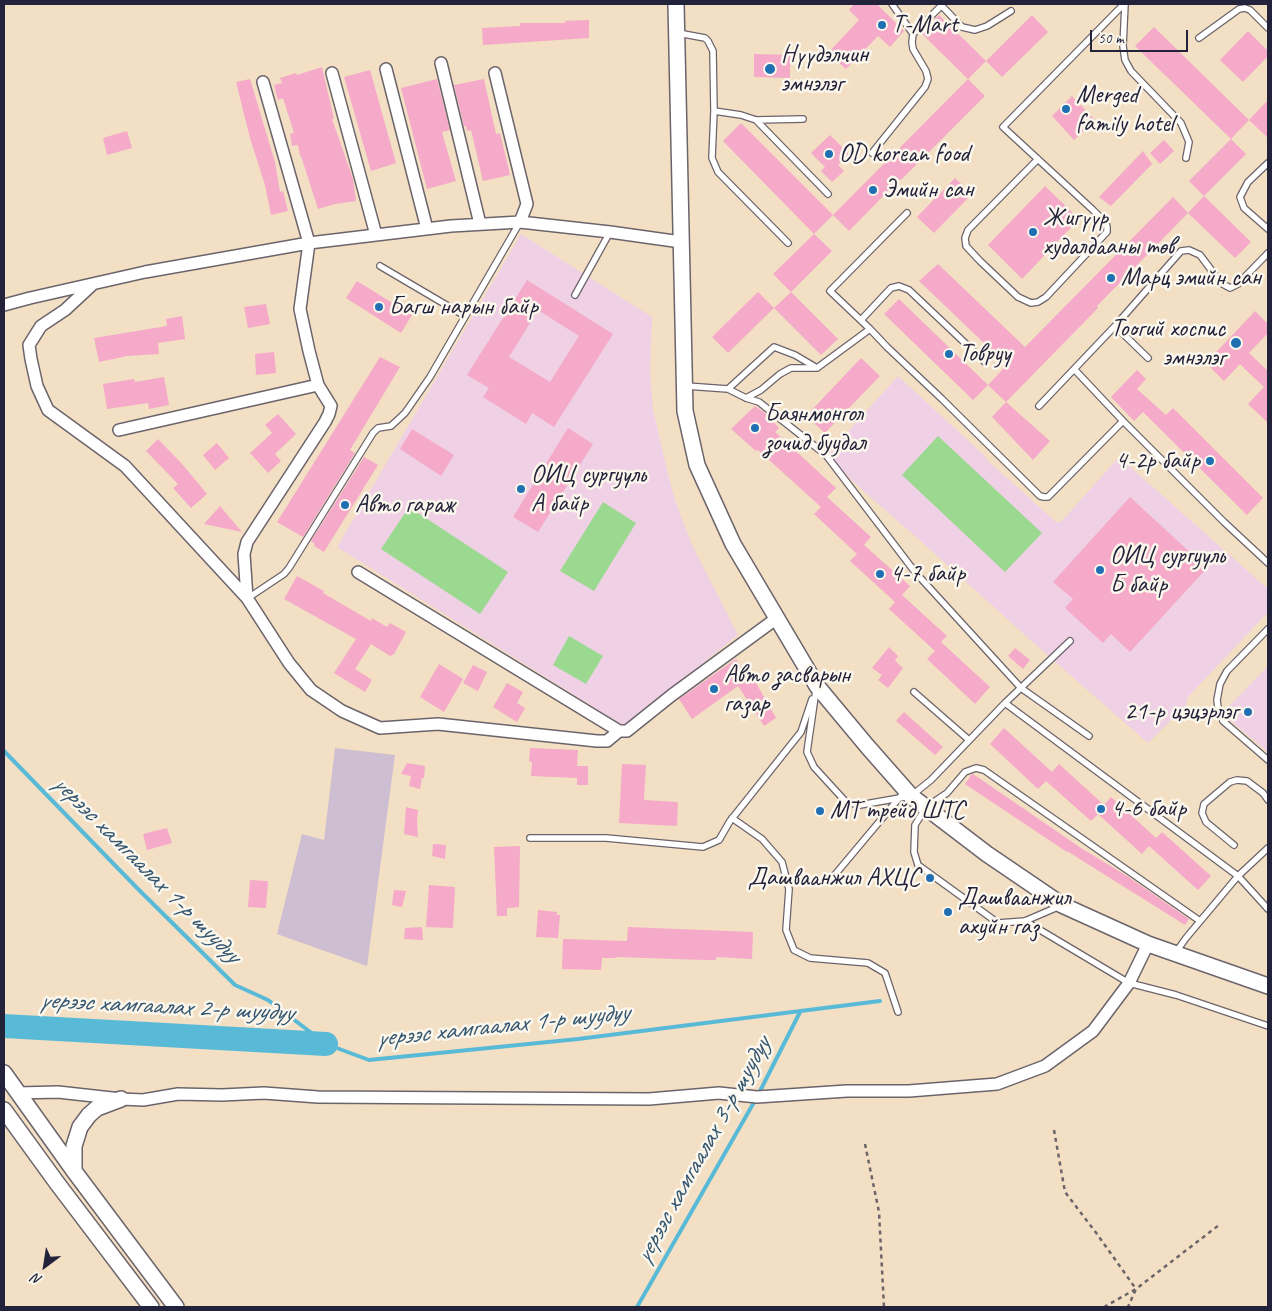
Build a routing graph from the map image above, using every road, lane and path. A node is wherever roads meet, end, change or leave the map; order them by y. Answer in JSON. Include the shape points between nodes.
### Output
{"nodes":[{"id":1,"x":676,"y":4,"type":"edge"},
{"id":2,"x":892,"y":4,"type":"edge"},
{"id":3,"x":1125,"y":4,"type":"edge"},
{"id":4,"x":941,"y":5,"type":"edge"},
{"id":5,"x":1011,"y":11,"type":"dead end"},
{"id":6,"x":1268,"y":28,"type":"edge"},
{"id":7,"x":676,"y":32,"type":"junction"},
{"id":8,"x":913,"y":34,"type":"junction"},
{"id":9,"x":1200,"y":38,"type":"dead end"},
{"id":10,"x":441,"y":64,"type":"dead end"},
{"id":11,"x":386,"y":69,"type":"dead end"},
{"id":12,"x":332,"y":73,"type":"dead end"},
{"id":13,"x":495,"y":73,"type":"dead end"},
{"id":14,"x":263,"y":82,"type":"dead end"},
{"id":15,"x":714,"y":111,"type":"junction"},
{"id":16,"x":803,"y":119,"type":"dead end"},
{"id":17,"x":756,"y":120,"type":"junction"},
{"id":18,"x":872,"y":153,"type":"dead end"},
{"id":19,"x":1186,"y":158,"type":"dead end"},
{"id":20,"x":1038,"y":159,"type":"junction"},
{"id":21,"x":1268,"y":163,"type":"edge"},
{"id":22,"x":828,"y":194,"type":"dead end"},
{"id":23,"x":907,"y":213,"type":"dead end"},
{"id":24,"x":520,"y":222,"type":"junction"},
{"id":25,"x":480,"y":224,"type":"junction"},
{"id":26,"x":427,"y":229,"type":"junction"},
{"id":27,"x":1268,"y":229,"type":"edge"},
{"id":28,"x":610,"y":232,"type":"junction"},
{"id":29,"x":376,"y":235,"type":"junction"},
{"id":30,"x":681,"y":242,"type":"junction"},
{"id":31,"x":309,"y":243,"type":"junction"},
{"id":32,"x":788,"y":243,"type":"dead end"},
{"id":33,"x":1267,"y":257,"type":"edge"},
{"id":34,"x":380,"y":266,"type":"dead end"},
{"id":35,"x":93,"y":284,"type":"junction"},
{"id":36,"x":575,"y":295,"type":"dead end"},
{"id":37,"x":4,"y":306,"type":"edge"},
{"id":38,"x":465,"y":316,"type":"junction"},
{"id":39,"x":860,"y":320,"type":"junction"},
{"id":40,"x":1116,"y":326,"type":"junction"},
{"id":41,"x":870,"y":329,"type":"junction"},
{"id":42,"x":1148,"y":358,"type":"dead end"},
{"id":43,"x":985,"y":362,"type":"dead end"},
{"id":44,"x":817,"y":368,"type":"junction"},
{"id":45,"x":1074,"y":369,"type":"junction"},
{"id":46,"x":318,"y":385,"type":"junction"},
{"id":47,"x":684,"y":386,"type":"junction"},
{"id":48,"x":728,"y":388,"type":"junction"},
{"id":49,"x":746,"y":398,"type":"junction"},
{"id":50,"x":1039,"y":406,"type":"dead end"},
{"id":51,"x":1123,"y":421,"type":"junction"},
{"id":52,"x":119,"y":430,"type":"dead end"},
{"id":53,"x":1268,"y":563,"type":"edge"},
{"id":54,"x":358,"y":572,"type":"dead end"},
{"id":55,"x":247,"y":598,"type":"junction"},
{"id":56,"x":777,"y":618,"type":"junction"},
{"id":57,"x":1268,"y":628,"type":"edge"},
{"id":58,"x":1070,"y":641,"type":"dead end"},
{"id":59,"x":817,"y":686,"type":"junction"},
{"id":60,"x":1021,"y":688,"type":"junction"},
{"id":61,"x":914,"y":692,"type":"dead end"},
{"id":62,"x":1005,"y":703,"type":"junction"},
{"id":63,"x":619,"y":732,"type":"junction"},
{"id":64,"x":1089,"y":736,"type":"dead end"},
{"id":65,"x":969,"y":740,"type":"junction"},
{"id":66,"x":1268,"y":760,"type":"edge"},
{"id":67,"x":906,"y":796,"type":"junction"},
{"id":68,"x":1268,"y":800,"type":"edge"},
{"id":69,"x":926,"y":807,"type":"junction"},
{"id":70,"x":732,"y":818,"type":"junction"},
{"id":71,"x":530,"y":838,"type":"dead end"},
{"id":72,"x":1234,"y":845,"type":"dead end"},
{"id":73,"x":1268,"y":848,"type":"edge"},
{"id":74,"x":1238,"y":876,"type":"junction"},
{"id":75,"x":833,"y":877,"type":"dead end"},
{"id":76,"x":1062,"y":905,"type":"junction"},
{"id":77,"x":1268,"y":909,"type":"edge"},
{"id":78,"x":1025,"y":921,"type":"junction"},
{"id":79,"x":1200,"y":921,"type":"junction"},
{"id":80,"x":1148,"y":944,"type":"junction"},
{"id":81,"x":1175,"y":953,"type":"junction"},
{"id":82,"x":1129,"y":983,"type":"junction"},
{"id":83,"x":1268,"y":986,"type":"edge"},
{"id":84,"x":898,"y":1012,"type":"dead end"},
{"id":85,"x":1268,"y":1026,"type":"edge"},
{"id":86,"x":4,"y":1073,"type":"edge"},
{"id":87,"x":11,"y":1094,"type":"edge"},
{"id":88,"x":121,"y":1099,"type":"junction"},
{"id":89,"x":4,"y":1110,"type":"edge"},
{"id":90,"x":1054,"y":1130,"type":"dead end"},
{"id":91,"x":865,"y":1144,"type":"dead end"},
{"id":92,"x":74,"y":1171,"type":"junction"},
{"id":93,"x":1219,"y":1225,"type":"dead end"},
{"id":94,"x":1136,"y":1289,"type":"junction"},
{"id":95,"x":151,"y":1307,"type":"edge"},
{"id":96,"x":176,"y":1307,"type":"edge"},
{"id":97,"x":884,"y":1307,"type":"edge"},
{"id":98,"x":1104,"y":1307,"type":"edge"},
{"id":99,"x":1128,"y":1307,"type":"edge"}],
"edges":[{"from":1,"to":7,"type":"street"},
{"from":2,"to":8,"type":"lane"},
{"from":3,"to":19,"type":"lane","via":[[1125,60],[1131,71],[1182,123],[1189,142]]},
{"from":3,"to":20,"type":"lane","via":[[1003,127]]},
{"from":4,"to":5,"type":"lane","via":[[962,27],[975,30]]},
{"from":4,"to":8,"type":"lane"},
{"from":6,"to":9,"type":"lane","via":[[1245,8]]},
{"from":7,"to":15,"type":"lane","via":[[705,38],[713,50]]},
{"from":7,"to":30,"type":"street"},
{"from":8,"to":18,"type":"lane","via":[[913,49],[928,79]]},
{"from":10,"to":25,"type":"street"},
{"from":11,"to":26,"type":"street"},
{"from":12,"to":29,"type":"street"},
{"from":13,"to":24,"type":"street","via":[[528,204]]},
{"from":14,"to":31,"type":"street"},
{"from":15,"to":17,"type":"lane"},
{"from":15,"to":32,"type":"lane","via":[[712,158],[718,172]]},
{"from":16,"to":17,"type":"lane"},
{"from":17,"to":22,"type":"lane"},
{"from":20,"to":20,"type":"lane","via":[[968,230],[965,238],[966,246],[980,261],[1018,297],[1030,303],[1046,297],[1107,232],[1106,223]]},
{"from":21,"to":27,"type":"lane","via":[[1248,182],[1240,197],[1244,208]]},
{"from":23,"to":39,"type":"lane","via":[[830,291]]},
{"from":24,"to":25,"type":"street"},
{"from":24,"to":28,"type":"street"},
{"from":24,"to":38,"type":"lane"},
{"from":25,"to":26,"type":"street"},
{"from":26,"to":29,"type":"street"},
{"from":28,"to":30,"type":"street"},
{"from":28,"to":36,"type":"lane"},
{"from":29,"to":31,"type":"street"},
{"from":30,"to":47,"type":"street"},
{"from":31,"to":35,"type":"street"},
{"from":31,"to":46,"type":"street","via":[[300,309]]},
{"from":33,"to":40,"type":"lane","via":[[1230,288],[1221,283],[1200,255],[1189,250],[1181,251]]},
{"from":34,"to":38,"type":"lane"},
{"from":35,"to":37,"type":"street"},
{"from":35,"to":55,"type":"street","via":[[65,310],[41,326],[29,345],[37,386],[48,410],[125,466]]},
{"from":38,"to":55,"type":"lane","via":[[405,413],[391,426],[378,428],[373,433],[289,568]]},
{"from":39,"to":41,"type":"lane"},
{"from":39,"to":43,"type":"lane","via":[[891,288],[899,286],[909,290]]},
{"from":40,"to":42,"type":"lane"},
{"from":40,"to":45,"type":"lane"},
{"from":41,"to":44,"type":"lane"},
{"from":41,"to":51,"type":"lane","via":[[1040,496],[1048,497]]},
{"from":44,"to":48,"type":"lane","via":[[774,347]]},
{"from":44,"to":49,"type":"lane","via":[[791,368]]},
{"from":45,"to":50,"type":"lane"},
{"from":45,"to":51,"type":"lane"},
{"from":46,"to":52,"type":"street"},
{"from":46,"to":55,"type":"street","via":[[331,406],[329,414],[247,542],[244,554]]},
{"from":47,"to":48,"type":"lane"},
{"from":47,"to":56,"type":"street","via":[[685,411],[697,465],[733,544]]},
{"from":48,"to":49,"type":"lane"},
{"from":49,"to":60,"type":"lane","via":[[758,402],[826,455],[915,572]]},
{"from":51,"to":53,"type":"lane"},
{"from":54,"to":63,"type":"street"},
{"from":55,"to":63,"type":"street","via":[[289,663],[311,690],[342,712],[380,728],[438,724],[597,742],[607,741]]},
{"from":56,"to":59,"type":"street"},
{"from":56,"to":63,"type":"street","via":[[627,731]]},
{"from":57,"to":66,"type":"lane","via":[[1227,670],[1217,700],[1223,721]]},
{"from":58,"to":60,"type":"lane"},
{"from":59,"to":67,"type":"street"},
{"from":59,"to":67,"type":"lane","via":[[807,752],[814,766],[846,802],[860,805]]},
{"from":59,"to":70,"type":"lane","via":[[800,732]]},
{"from":60,"to":62,"type":"lane"},
{"from":60,"to":64,"type":"lane"},
{"from":61,"to":65,"type":"lane"},
{"from":62,"to":65,"type":"lane"},
{"from":62,"to":74,"type":"lane"},
{"from":65,"to":67,"type":"lane","via":[[931,780]]},
{"from":67,"to":69,"type":"street"},
{"from":67,"to":75,"type":"lane"},
{"from":68,"to":72,"type":"lane","via":[[1247,781],[1237,780],[1204,804],[1202,813],[1206,822]]},
{"from":69,"to":76,"type":"street"},
{"from":69,"to":78,"type":"lane","via":[[915,825],[914,852],[918,865],[998,923]]},
{"from":69,"to":79,"type":"lane","via":[[947,793],[965,772],[976,768],[984,770]]},
{"from":70,"to":71,"type":"lane","via":[[719,840],[703,847],[606,838]]},
{"from":70,"to":84,"type":"lane","via":[[762,839],[782,862],[789,889],[786,930],[794,950],[810,958],[868,963],[885,973]]},
{"from":73,"to":74,"type":"lane"},
{"from":74,"to":77,"type":"lane"},
{"from":74,"to":79,"type":"lane"},
{"from":76,"to":78,"type":"lane"},
{"from":76,"to":80,"type":"street"},
{"from":78,"to":82,"type":"lane"},
{"from":79,"to":81,"type":"lane"},
{"from":80,"to":81,"type":"street"},
{"from":80,"to":82,"type":"street"},
{"from":81,"to":83,"type":"street"},
{"from":82,"to":85,"type":"lane"},
{"from":82,"to":88,"type":"street","via":[[1093,1031],[1045,1066],[997,1084],[909,1091],[757,1096],[718,1094],[649,1099],[318,1097],[264,1093],[178,1094],[143,1100]]},
{"from":86,"to":87,"type":"street"},
{"from":87,"to":88,"type":"street","via":[[58,1092]]},
{"from":87,"to":92,"type":"street"},
{"from":88,"to":92,"type":"street","via":[[97,1108],[80,1128],[74,1146]]},
{"from":89,"to":95,"type":"street"},
{"from":90,"to":94,"type":"path","via":[[1065,1192]]},
{"from":91,"to":97,"type":"path","via":[[879,1212]]},
{"from":92,"to":96,"type":"street"},
{"from":93,"to":94,"type":"path"},
{"from":94,"to":98,"type":"path"},
{"from":94,"to":99,"type":"path"}]}
